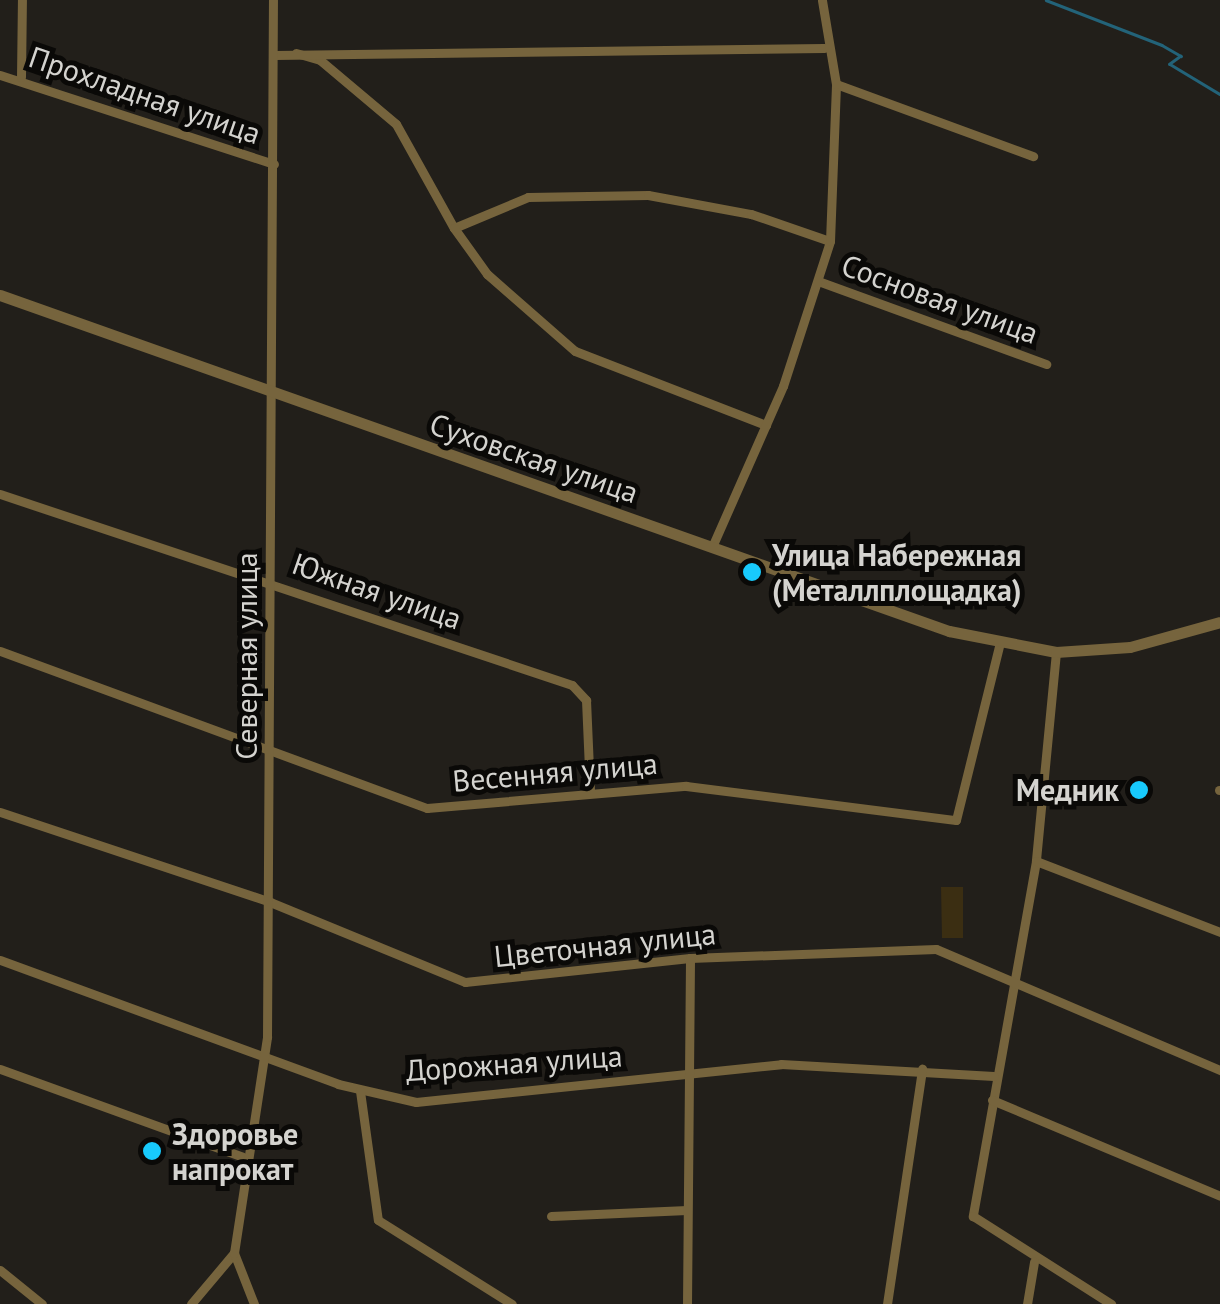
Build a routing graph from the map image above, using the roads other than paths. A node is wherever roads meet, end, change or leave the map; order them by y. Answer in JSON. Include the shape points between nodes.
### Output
{"nodes":[{"id":1,"x":22,"y":0,"type":"edge"},
{"id":2,"x":273,"y":0,"type":"edge"},
{"id":3,"x":822,"y":0,"type":"edge"},
{"id":4,"x":824,"y":48,"type":"junction"},
{"id":5,"x":296,"y":53,"type":"junction"},
{"id":6,"x":275,"y":54,"type":"junction"},
{"id":7,"x":0,"y":75,"type":"edge"},
{"id":8,"x":21,"y":77,"type":"junction"},
{"id":9,"x":836,"y":84,"type":"junction"},
{"id":10,"x":1033,"y":156,"type":"dead end"},
{"id":11,"x":274,"y":164,"type":"junction"},
{"id":12,"x":454,"y":228,"type":"junction"},
{"id":13,"x":830,"y":241,"type":"junction"},
{"id":14,"x":818,"y":281,"type":"junction"},
{"id":15,"x":0,"y":295,"type":"edge"},
{"id":16,"x":1046,"y":364,"type":"dead end"},
{"id":17,"x":274,"y":393,"type":"junction"},
{"id":18,"x":766,"y":425,"type":"junction"},
{"id":19,"x":0,"y":494,"type":"edge"},
{"id":20,"x":712,"y":548,"type":"junction"},
{"id":21,"x":272,"y":580,"type":"junction"},
{"id":22,"x":1220,"y":622,"type":"edge"},
{"id":23,"x":1000,"y":642,"type":"junction"},
{"id":24,"x":0,"y":652,"type":"edge"},
{"id":25,"x":1056,"y":652,"type":"junction"},
{"id":26,"x":271,"y":744,"type":"junction"},
{"id":27,"x":590,"y":793,"type":"junction"},
{"id":28,"x":0,"y":812,"type":"edge"},
{"id":29,"x":1036,"y":861,"type":"junction"},
{"id":30,"x":270,"y":902,"type":"junction"},
{"id":31,"x":1220,"y":932,"type":"edge"},
{"id":32,"x":690,"y":958,"type":"junction"},
{"id":33,"x":0,"y":960,"type":"edge"},
{"id":34,"x":1011,"y":984,"type":"junction"},
{"id":35,"x":262,"y":1053,"type":"junction"},
{"id":36,"x":922,"y":1068,"type":"junction"},
{"id":37,"x":0,"y":1070,"type":"edge"},
{"id":38,"x":1220,"y":1070,"type":"edge"},
{"id":39,"x":686,"y":1074,"type":"junction"},
{"id":40,"x":994,"y":1076,"type":"junction"},
{"id":41,"x":360,"y":1091,"type":"junction"},
{"id":42,"x":992,"y":1100,"type":"junction"},
{"id":43,"x":243,"y":1158,"type":"junction"},
{"id":44,"x":1220,"y":1196,"type":"edge"},
{"id":45,"x":688,"y":1210,"type":"junction"},
{"id":46,"x":551,"y":1216,"type":"dead end"},
{"id":47,"x":234,"y":1252,"type":"junction"},
{"id":48,"x":1034,"y":1262,"type":"junction"},
{"id":49,"x":0,"y":1270,"type":"edge"},
{"id":50,"x":42,"y":1304,"type":"edge"},
{"id":51,"x":190,"y":1304,"type":"edge"},
{"id":52,"x":254,"y":1304,"type":"edge"},
{"id":53,"x":512,"y":1304,"type":"edge"},
{"id":54,"x":688,"y":1304,"type":"edge"},
{"id":55,"x":887,"y":1304,"type":"edge"},
{"id":56,"x":1027,"y":1304,"type":"edge"},
{"id":57,"x":1112,"y":1304,"type":"edge"}],
"edges":[{"from":1,"to":8,"type":"street"},
{"from":2,"to":6,"type":"street","name":"Северная улица"},
{"from":3,"to":4,"type":"street"},
{"from":4,"to":5,"type":"street"},
{"from":4,"to":9,"type":"street"},
{"from":5,"to":6,"type":"street"},
{"from":5,"to":12,"type":"street","via":[[320,60],[396,124]]},
{"from":6,"to":11,"type":"street","name":"Северная улица"},
{"from":7,"to":8,"type":"street","name":"Прохладная улица"},
{"from":8,"to":11,"type":"street","name":"Прохладная улица"},
{"from":9,"to":10,"type":"street"},
{"from":9,"to":13,"type":"street"},
{"from":11,"to":17,"type":"street","name":"Северная улица"},
{"from":12,"to":13,"type":"street","via":[[528,197],[648,195],[717,205]]},
{"from":12,"to":18,"type":"street","via":[[488,274],[576,351]]},
{"from":13,"to":14,"type":"street"},
{"from":14,"to":16,"type":"street","name":"Сосновая улица"},
{"from":14,"to":18,"type":"street"},
{"from":15,"to":17,"type":"street","name":"Суховская улица"},
{"from":17,"to":20,"type":"street","name":"Суховская улица"},
{"from":17,"to":21,"type":"street","name":"Северная улица"},
{"from":18,"to":20,"type":"street"},
{"from":19,"to":21,"type":"street","name":"Южная улица"},
{"from":20,"to":23,"type":"street","name":"Суховская улица"},
{"from":21,"to":26,"type":"street","name":"Северная улица"},
{"from":21,"to":27,"type":"street","name":"Южная улица","via":[[572,685],[586,700]]},
{"from":22,"to":25,"type":"street","name":"Суховская улица","via":[[1130,648]]},
{"from":23,"to":25,"type":"street","name":"Суховская улица"},
{"from":23,"to":27,"type":"street","name":"Весенняя улица","via":[[956,820],[720,789]]},
{"from":24,"to":26,"type":"street","name":"Весенняя улица"},
{"from":25,"to":29,"type":"street"},
{"from":26,"to":27,"type":"street","name":"Весенняя улица","via":[[427,808]]},
{"from":26,"to":30,"type":"street","name":"Северная улица"},
{"from":28,"to":30,"type":"street","name":"Цветочная улица"},
{"from":29,"to":31,"type":"street"},
{"from":29,"to":34,"type":"street"},
{"from":30,"to":32,"type":"street","name":"Цветочная улица","via":[[465,982]]},
{"from":30,"to":35,"type":"street","name":"Северная улица"},
{"from":32,"to":34,"type":"street","name":"Цветочная улица","via":[[936,949]]},
{"from":32,"to":39,"type":"street"},
{"from":33,"to":35,"type":"street","name":"Дорожная улица"},
{"from":34,"to":38,"type":"street","name":"Цветочная улица"},
{"from":34,"to":40,"type":"street"},
{"from":35,"to":41,"type":"street","name":"Дорожная улица"},
{"from":35,"to":43,"type":"street","name":"Северная улица"},
{"from":36,"to":39,"type":"street","name":"Дорожная улица","via":[[781,1064]]},
{"from":36,"to":40,"type":"street","name":"Дорожная улица"},
{"from":36,"to":55,"type":"street"},
{"from":37,"to":43,"type":"street"},
{"from":39,"to":41,"type":"street","name":"Дорожная улица","via":[[416,1102]]},
{"from":39,"to":45,"type":"street"},
{"from":40,"to":42,"type":"street"},
{"from":41,"to":53,"type":"street","via":[[378,1220]]},
{"from":42,"to":44,"type":"street"},
{"from":42,"to":48,"type":"street","via":[[974,1216]]},
{"from":43,"to":47,"type":"street","name":"Северная улица"},
{"from":45,"to":46,"type":"street"},
{"from":45,"to":54,"type":"street"},
{"from":47,"to":51,"type":"street"},
{"from":47,"to":52,"type":"street","name":"Северная улица"},
{"from":48,"to":56,"type":"street"},
{"from":48,"to":57,"type":"street"},
{"from":49,"to":50,"type":"street"}]}
